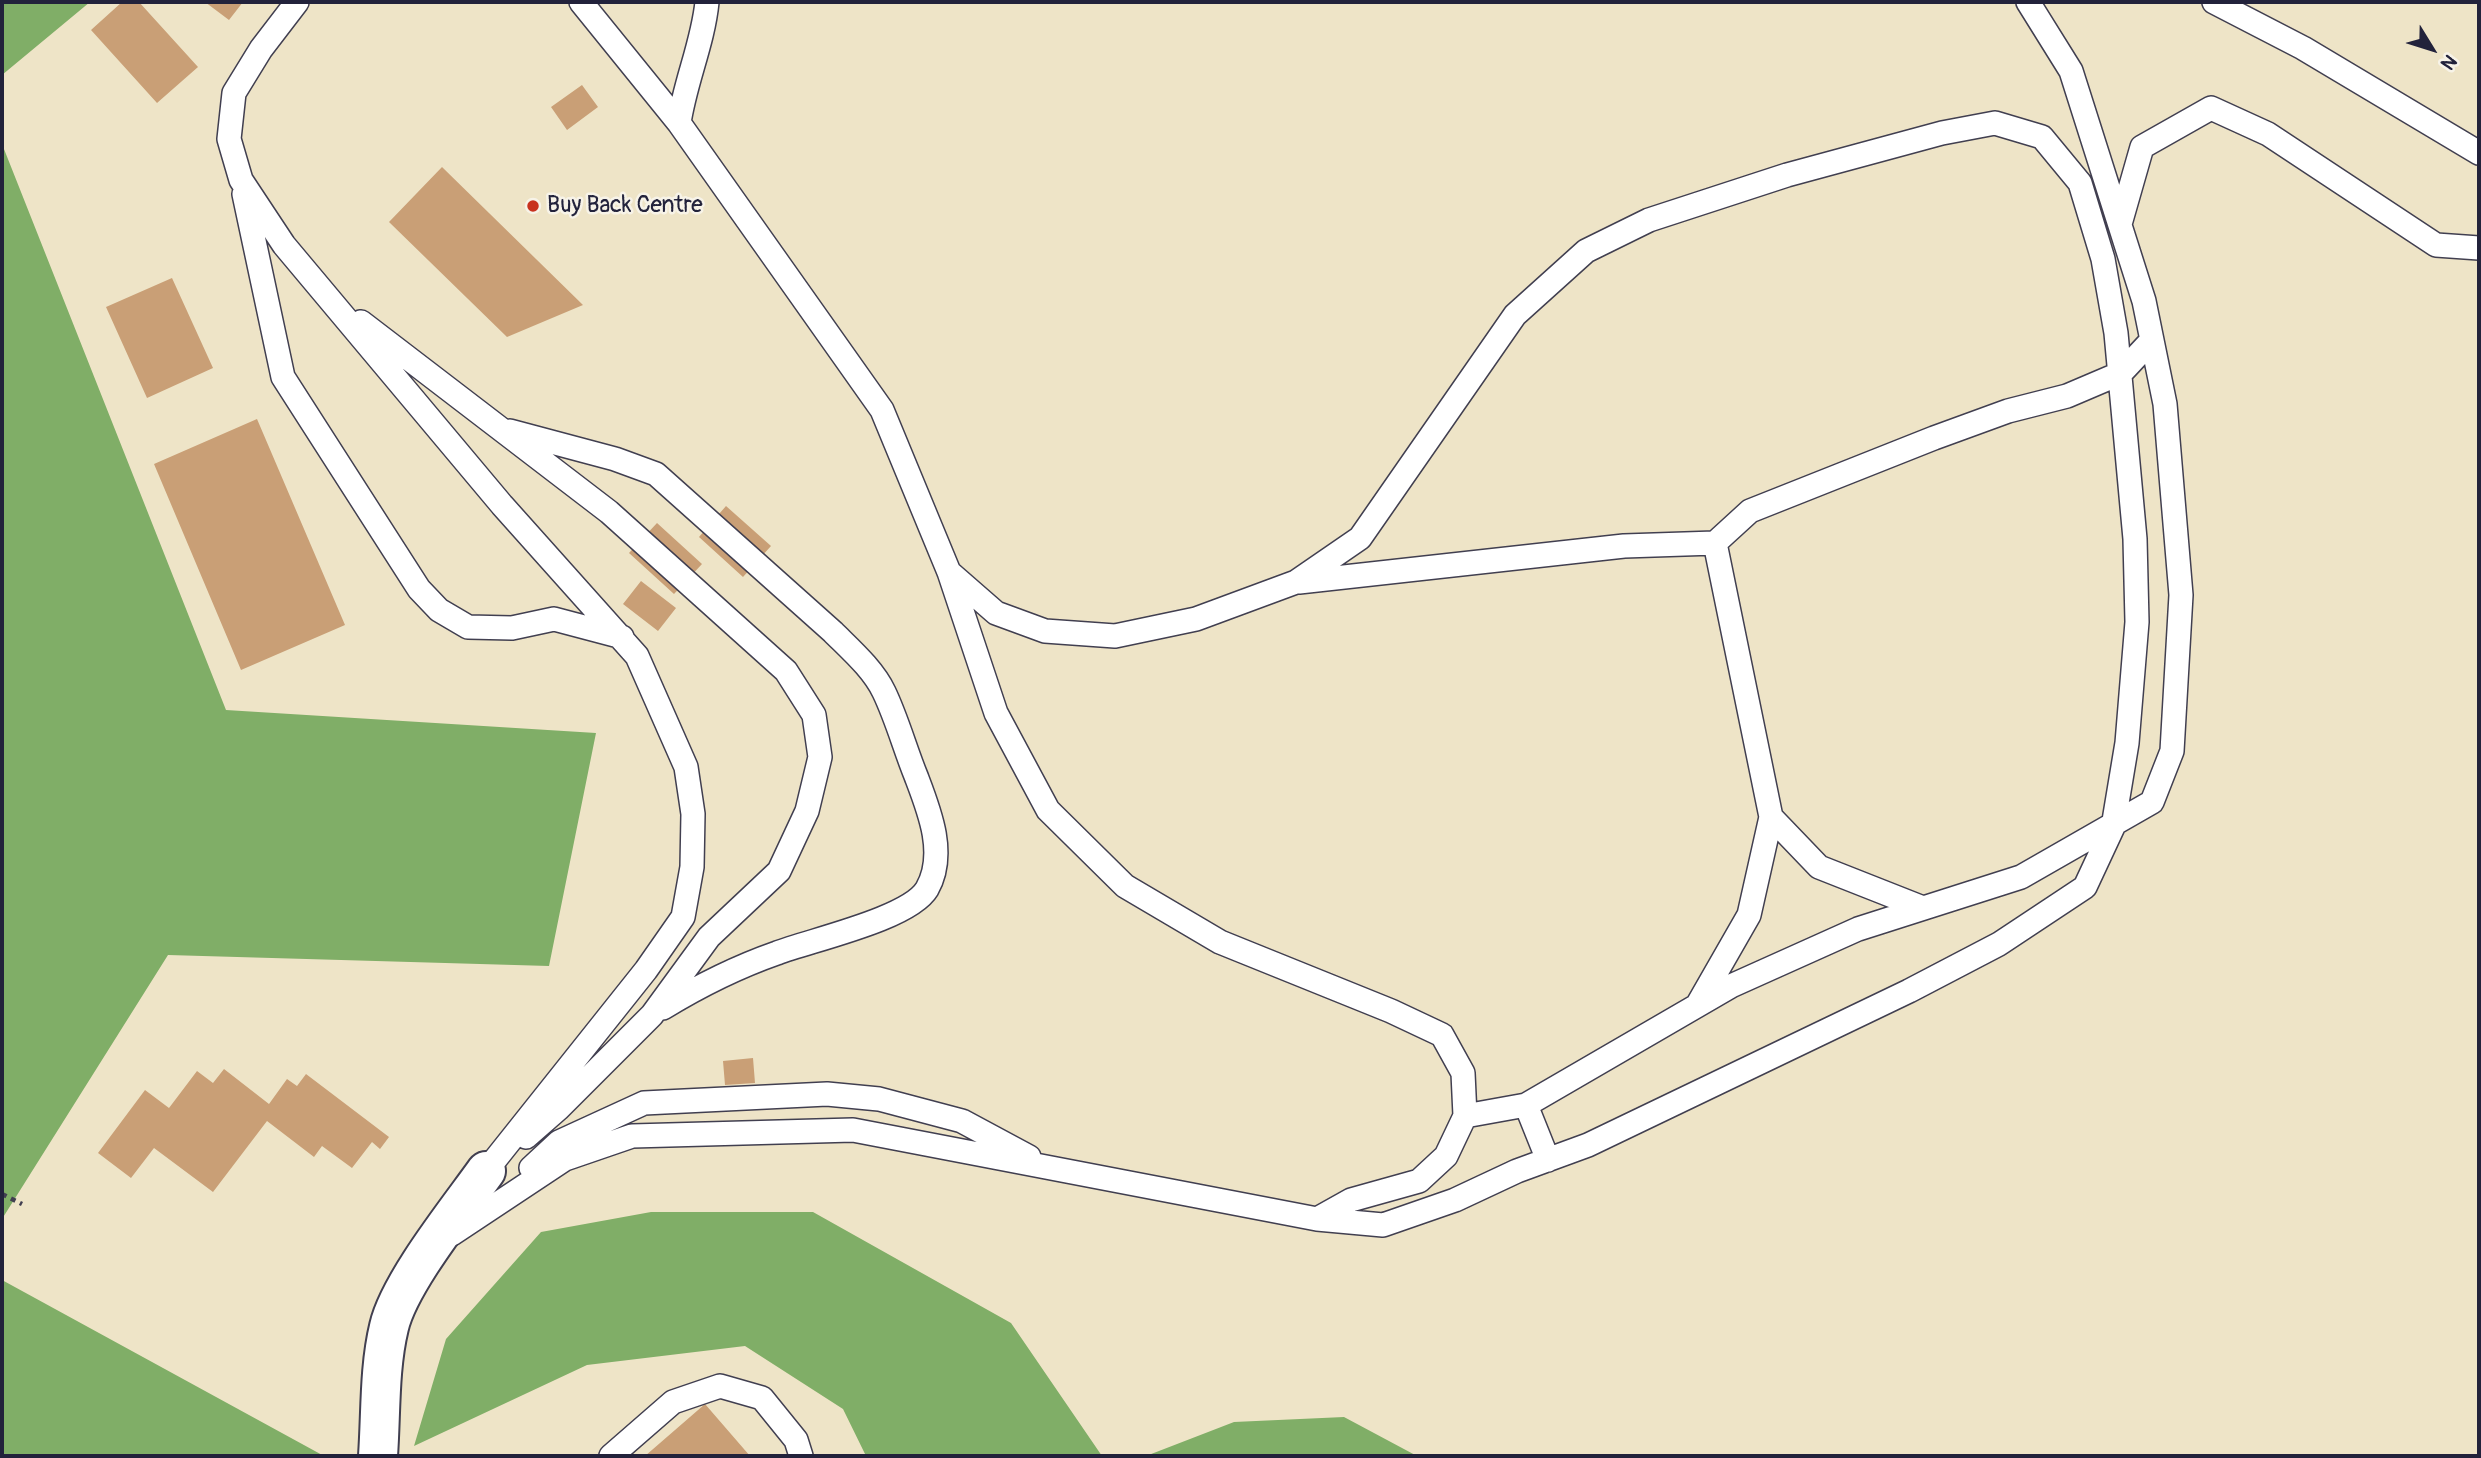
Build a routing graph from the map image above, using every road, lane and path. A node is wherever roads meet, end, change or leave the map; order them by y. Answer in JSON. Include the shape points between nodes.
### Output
{"nodes":[{"id":1,"x":297,"y":2,"type":"edge"},
{"id":2,"x":581,"y":2,"type":"edge"},
{"id":3,"x":707,"y":2,"type":"edge"},
{"id":4,"x":2028,"y":2,"type":"edge"},
{"id":5,"x":2214,"y":2,"type":"edge"},
{"id":6,"x":679,"y":123,"type":"junction"},
{"id":7,"x":2479,"y":153,"type":"edge"},
{"id":8,"x":241,"y":180,"type":"junction"},
{"id":9,"x":2120,"y":224,"type":"junction"},
{"id":10,"x":2479,"y":248,"type":"edge"},
{"id":11,"x":324,"y":293,"type":"junction"},
{"id":12,"x":2151,"y":341,"type":"junction"},
{"id":13,"x":2121,"y":373,"type":"junction"},
{"id":14,"x":498,"y":428,"type":"junction"},
{"id":15,"x":1716,"y":543,"type":"junction"},
{"id":16,"x":949,"y":572,"type":"junction"},
{"id":17,"x":1296,"y":582,"type":"junction"},
{"id":18,"x":622,"y":637,"type":"junction"},
{"id":19,"x":1771,"y":817,"type":"junction"},
{"id":20,"x":2113,"y":827,"type":"junction"},
{"id":21,"x":1923,"y":908,"type":"junction"},
{"id":22,"x":1696,"y":1006,"type":"junction"},
{"id":23,"x":652,"y":1015,"type":"junction"},
{"id":24,"x":1526,"y":1105,"type":"junction"},
{"id":25,"x":1465,"y":1116,"type":"junction"},
{"id":26,"x":1548,"y":1160,"type":"junction"},
{"id":27,"x":1051,"y":1169,"type":"junction"},
{"id":28,"x":486,"y":1171,"type":"junction"},
{"id":29,"x":2,"y":1194,"type":"edge"},
{"id":30,"x":22,"y":1204,"type":"dead end"},
{"id":31,"x":484,"y":1211,"type":"junction"},
{"id":32,"x":1317,"y":1219,"type":"junction"},
{"id":33,"x":429,"y":1251,"type":"junction"},
{"id":34,"x":378,"y":1456,"type":"edge"},
{"id":35,"x":611,"y":1456,"type":"edge"},
{"id":36,"x":801,"y":1456,"type":"edge"}],
"edges":[{"from":1,"to":8,"type":"lane","via":[[234,93],[229,139]]},
{"from":2,"to":6,"type":"lane"},
{"from":3,"to":6,"type":"lane"},
{"from":4,"to":9,"type":"lane","via":[[2071,72]]},
{"from":5,"to":7,"type":"lane","via":[[2303,48]]},
{"from":6,"to":16,"type":"lane","via":[[882,410]]},
{"from":8,"to":11,"type":"lane","via":[[284,245]]},
{"from":8,"to":18,"type":"lane","via":[[283,377],[419,589],[439,610],[468,627],[512,628],[554,619]]},
{"from":9,"to":10,"type":"lane","via":[[2142,147],[2211,108],[2268,134],[2436,245]]},
{"from":9,"to":12,"type":"lane"},
{"from":11,"to":14,"type":"lane"},
{"from":11,"to":18,"type":"lane","via":[[502,505]]},
{"from":12,"to":13,"type":"lane"},
{"from":12,"to":20,"type":"lane","via":[[2165,404],[2181,594],[2172,751],[2152,802]]},
{"from":13,"to":15,"type":"lane","via":[[2067,396],[1934,438],[1750,511]]},
{"from":13,"to":17,"type":"lane","via":[[2103,259],[2080,183],[2042,137],[1996,123],[1942,133],[1787,174],[1649,220],[1586,251],[1515,315],[1360,538]]},
{"from":13,"to":20,"type":"lane","via":[[2137,621],[2127,743]]},
{"from":14,"to":23,"type":"lane","via":[[609,512],[730,618],[786,671],[814,715],[820,757],[807,811],[779,871],[709,937]]},
{"from":14,"to":23,"type":"lane","via":[[656,474],[858,657],[883,690],[930,812],[935,844],[926,890],[886,918],[752,963],[701,985]]},
{"from":15,"to":17,"type":"lane","via":[[1624,547]]},
{"from":15,"to":19,"type":"lane"},
{"from":16,"to":17,"type":"lane","via":[[996,613],[1045,631],[1115,636],[1196,619]]},
{"from":16,"to":25,"type":"lane","via":[[996,713],[1048,810],[1125,886],[1220,942],[1442,1035],[1462,1073]]},
{"from":18,"to":28,"type":"lane","via":[[648,674],[686,767],[693,814],[692,867],[683,917]]},
{"from":19,"to":21,"type":"lane","via":[[1819,867]]},
{"from":19,"to":22,"type":"lane","via":[[1749,915]]},
{"from":20,"to":21,"type":"lane","via":[[2021,877]]},
{"from":20,"to":26,"type":"lane","via":[[2085,887],[1999,944],[1755,1066]]},
{"from":21,"to":22,"type":"lane","via":[[1858,929]]},
{"from":22,"to":24,"type":"lane"},
{"from":23,"to":28,"type":"lane","via":[[558,1109]]},
{"from":24,"to":25,"type":"lane"},
{"from":24,"to":26,"type":"lane"},
{"from":25,"to":32,"type":"lane","via":[[1446,1156],[1419,1181],[1351,1200]]},
{"from":26,"to":32,"type":"lane","via":[[1455,1200],[1383,1224]]},
{"from":27,"to":31,"type":"lane","via":[[853,1130],[632,1136],[565,1159]]},
{"from":27,"to":31,"type":"lane","via":[[962,1121],[879,1099],[827,1094],[710,1098],[644,1103],[570,1136]]},
{"from":27,"to":32,"type":"lane"},
{"from":28,"to":33,"type":"street"},
{"from":29,"to":30,"type":"path"},
{"from":31,"to":33,"type":"lane"},
{"from":33,"to":34,"type":"street","via":[[389,1324]]},
{"from":35,"to":36,"type":"lane","via":[[673,1402],[720,1386],[762,1398],[796,1440]]}]}
